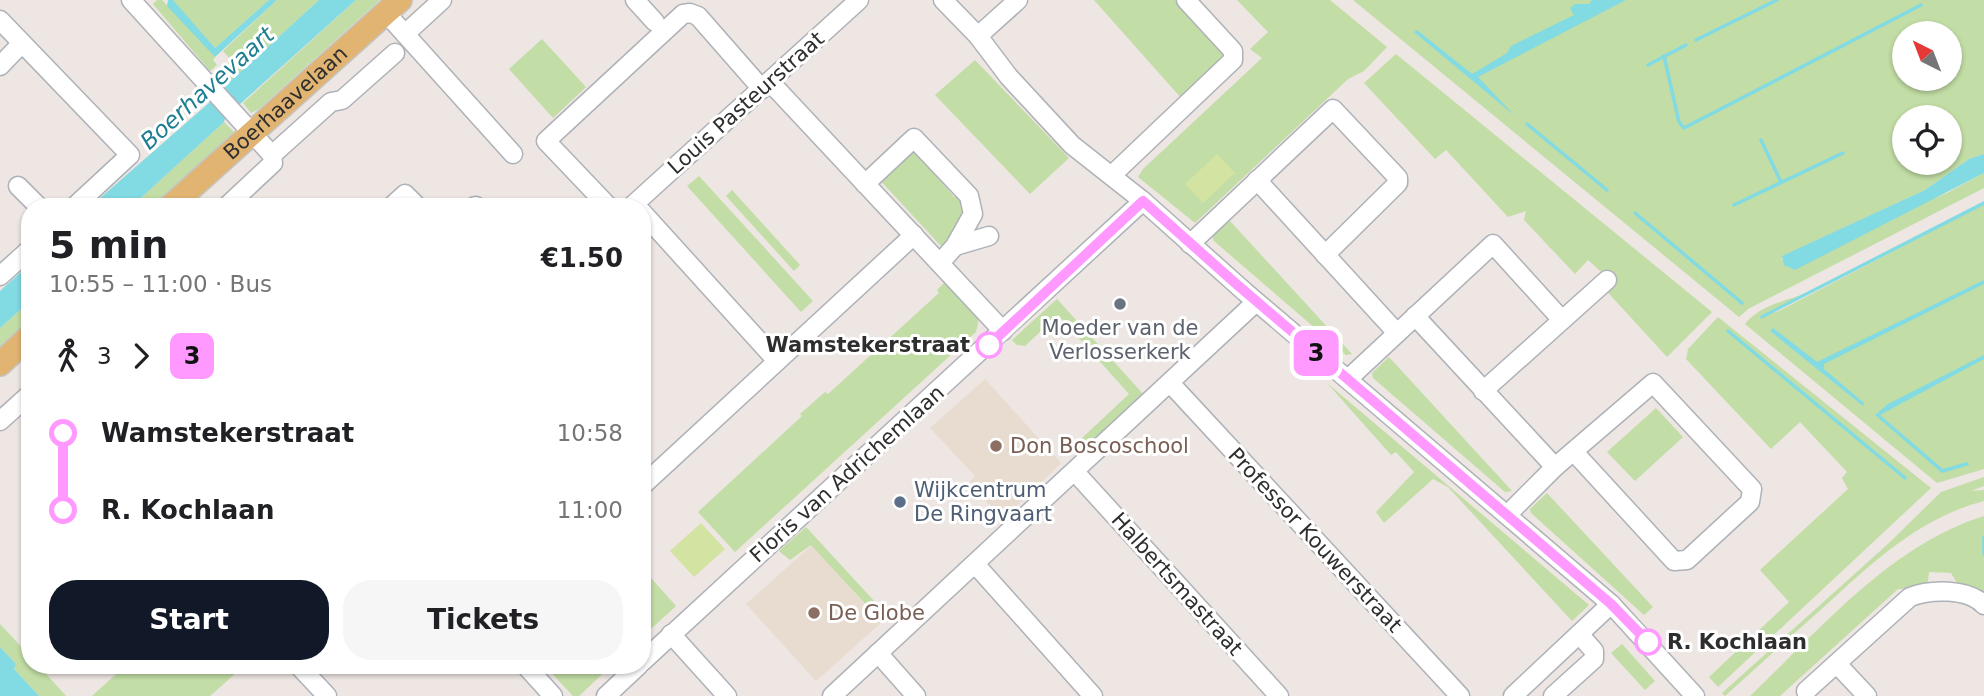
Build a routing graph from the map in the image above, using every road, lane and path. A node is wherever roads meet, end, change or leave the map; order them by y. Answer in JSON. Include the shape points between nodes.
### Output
{"nodes":[{"id":1,"x":131,"y":0,"type":"edge"},
{"id":2,"x":414,"y":0,"type":"edge"},
{"id":3,"x":442,"y":0,"type":"edge"},
{"id":4,"x":635,"y":0,"type":"edge"},
{"id":5,"x":943,"y":0,"type":"edge"},
{"id":6,"x":1018,"y":0,"type":"edge"},
{"id":7,"x":1186,"y":0,"type":"edge"},
{"id":8,"x":847,"y":4,"type":"edge"},
{"id":9,"x":396,"y":17,"type":"edge"},
{"id":10,"x":0,"y":20,"type":"edge"},
{"id":11,"x":655,"y":22,"type":"dead end"},
{"id":12,"x":978,"y":36,"type":"junction"},
{"id":13,"x":21,"y":44,"type":"junction"},
{"id":14,"x":395,"y":53,"type":"dead end"},
{"id":15,"x":0,"y":66,"type":"edge"},
{"id":16,"x":766,"y":85,"type":"junction"},
{"id":17,"x":255,"y":137,"type":"junction"},
{"id":18,"x":513,"y":153,"type":"dead end"},
{"id":19,"x":1112,"y":175,"type":"junction"},
{"id":20,"x":1257,"y":180,"type":"junction"},
{"id":21,"x":866,"y":184,"type":"junction"},
{"id":22,"x":18,"y":186,"type":"dead end"},
{"id":23,"x":30,"y":198,"type":"edge"},
{"id":24,"x":84,"y":198,"type":"edge"},
{"id":25,"x":181,"y":198,"type":"edge"},
{"id":26,"x":195,"y":198,"type":"edge"},
{"id":27,"x":236,"y":198,"type":"edge"},
{"id":28,"x":600,"y":198,"type":"edge"},
{"id":29,"x":647,"y":198,"type":"edge"},
{"id":30,"x":1143,"y":201,"type":"junction"},
{"id":31,"x":651,"y":222,"type":"edge"},
{"id":32,"x":914,"y":235,"type":"junction"},
{"id":33,"x":989,"y":236,"type":"dead end"},
{"id":34,"x":1190,"y":244,"type":"junction"},
{"id":35,"x":955,"y":246,"type":"junction"},
{"id":36,"x":1325,"y":255,"type":"junction"},
{"id":37,"x":21,"y":257,"type":"edge"},
{"id":38,"x":940,"y":263,"type":"junction"},
{"id":39,"x":0,"y":276,"type":"edge"},
{"id":40,"x":1607,"y":280,"type":"dead end"},
{"id":41,"x":1256,"y":302,"type":"junction"},
{"id":42,"x":1415,"y":316,"type":"junction"},
{"id":43,"x":1562,"y":320,"type":"junction"},
{"id":44,"x":1003,"y":331,"type":"junction"},
{"id":45,"x":1397,"y":333,"type":"junction"},
{"id":46,"x":21,"y":345,"type":"edge"},
{"id":47,"x":21,"y":359,"type":"edge"},
{"id":48,"x":777,"y":361,"type":"junction"},
{"id":49,"x":0,"y":364,"type":"edge"},
{"id":50,"x":0,"y":378,"type":"edge"},
{"id":51,"x":1348,"y":379,"type":"junction"},
{"id":52,"x":1171,"y":384,"type":"junction"},
{"id":53,"x":1483,"y":391,"type":"junction"},
{"id":54,"x":21,"y":402,"type":"edge"},
{"id":55,"x":0,"y":421,"type":"edge"},
{"id":56,"x":1574,"y":452,"type":"junction"},
{"id":57,"x":1555,"y":467,"type":"junction"},
{"id":58,"x":1075,"y":472,"type":"junction"},
{"id":59,"x":651,"y":478,"type":"edge"},
{"id":60,"x":1507,"y":515,"type":"junction"},
{"id":61,"x":975,"y":564,"type":"junction"},
{"id":62,"x":1611,"y":604,"type":"junction"},
{"id":63,"x":1984,"y":605,"type":"edge"},
{"id":64,"x":671,"y":634,"type":"junction"},
{"id":65,"x":1579,"y":635,"type":"junction"},
{"id":66,"x":651,"y":653,"type":"edge"},
{"id":67,"x":878,"y":653,"type":"junction"},
{"id":68,"x":1837,"y":664,"type":"junction"},
{"id":69,"x":306,"y":674,"type":"edge"},
{"id":70,"x":533,"y":674,"type":"edge"},
{"id":71,"x":629,"y":674,"type":"edge"},
{"id":72,"x":1807,"y":691,"type":"dead end"},
{"id":73,"x":718,"y":693,"type":"edge"},
{"id":74,"x":327,"y":696,"type":"edge"},
{"id":75,"x":553,"y":696,"type":"edge"},
{"id":76,"x":606,"y":696,"type":"edge"},
{"id":77,"x":832,"y":696,"type":"edge"},
{"id":78,"x":916,"y":696,"type":"edge"},
{"id":79,"x":1093,"y":696,"type":"edge"},
{"id":80,"x":1279,"y":696,"type":"edge"},
{"id":81,"x":1460,"y":696,"type":"edge"},
{"id":82,"x":1513,"y":696,"type":"edge"},
{"id":83,"x":1553,"y":696,"type":"edge"},
{"id":84,"x":1695,"y":696,"type":"edge"},
{"id":85,"x":1867,"y":696,"type":"edge"}],
"edges":[{"from":1,"to":17,"type":"street"},
{"from":2,"to":9,"type":"main road","name":"Boerhaavelaan"},
{"from":3,"to":9,"type":"street"},
{"from":4,"to":11,"type":"street"},
{"from":5,"to":12,"type":"street"},
{"from":6,"to":12,"type":"street"},
{"from":7,"to":19,"type":"street","via":[[1233,51],[1233,60]]},
{"from":8,"to":16,"type":"street","name":"Louis Pasteurstraat"},
{"from":9,"to":17,"type":"main road","name":"Boerhaavelaan"},
{"from":9,"to":18,"type":"street"},
{"from":10,"to":13,"type":"street"},
{"from":12,"to":19,"type":"street","via":[[1063,135]]},
{"from":13,"to":15,"type":"street"},
{"from":13,"to":24,"type":"street","via":[[130,155]]},
{"from":14,"to":17,"type":"street","via":[[342,100]]},
{"from":16,"to":21,"type":"street"},
{"from":16,"to":28,"type":"street","via":[[698,16],[683,14],[546,141]]},
{"from":16,"to":29,"type":"street","name":"Louis Pasteurstraat"},
{"from":17,"to":25,"type":"main road","name":"Boerhaavelaan"},
{"from":17,"to":26,"type":"main road","name":"Boerhaavelaan"},
{"from":17,"to":27,"type":"street","via":[[273,163]]},
{"from":19,"to":30,"type":"street"},
{"from":20,"to":34,"type":"street"},
{"from":20,"to":36,"type":"street"},
{"from":20,"to":36,"type":"street","via":[[1333,109],[1398,178]]},
{"from":21,"to":32,"type":"street"},
{"from":21,"to":35,"type":"street","via":[[914,138],[969,196],[974,214]]},
{"from":22,"to":23,"type":"street"},
{"from":30,"to":34,"type":"street"},
{"from":30,"to":44,"type":"street","name":"Floris van Adrichemlaan"},
{"from":31,"to":48,"type":"street"},
{"from":32,"to":38,"type":"street"},
{"from":32,"to":48,"type":"street"},
{"from":33,"to":35,"type":"street"},
{"from":34,"to":41,"type":"street"},
{"from":35,"to":38,"type":"street"},
{"from":36,"to":45,"type":"street"},
{"from":37,"to":39,"type":"street"},
{"from":38,"to":44,"type":"street"},
{"from":40,"to":43,"type":"street"},
{"from":41,"to":51,"type":"street"},
{"from":41,"to":52,"type":"street"},
{"from":42,"to":43,"type":"street","via":[[1493,244]]},
{"from":42,"to":45,"type":"street"},
{"from":42,"to":53,"type":"street"},
{"from":43,"to":53,"type":"street"},
{"from":44,"to":64,"type":"street","name":"Floris van Adrichemlaan"},
{"from":45,"to":51,"type":"street"},
{"from":46,"to":49,"type":"main road"},
{"from":47,"to":50,"type":"main road"},
{"from":48,"to":59,"type":"street"},
{"from":51,"to":60,"type":"street"},
{"from":52,"to":58,"type":"street"},
{"from":52,"to":81,"type":"street","name":"Professor Kouwerstraat"},
{"from":53,"to":57,"type":"street"},
{"from":54,"to":55,"type":"street"},
{"from":56,"to":56,"type":"street","via":[[1653,383],[1752,489],[1750,502],[1687,560],[1674,561]]},
{"from":56,"to":57,"type":"street"},
{"from":57,"to":60,"type":"street"},
{"from":58,"to":61,"type":"street"},
{"from":58,"to":80,"type":"street","name":"Halbertsmastraat"},
{"from":60,"to":62,"type":"street"},
{"from":61,"to":67,"type":"street"},
{"from":61,"to":79,"type":"street"},
{"from":62,"to":65,"type":"street"},
{"from":62,"to":84,"type":"street"},
{"from":63,"to":68,"type":"street","via":[[1973,595],[1925,591],[1910,597]]},
{"from":64,"to":66,"type":"street","name":"Floris van Adrichemlaan"},
{"from":64,"to":73,"type":"street"},
{"from":65,"to":82,"type":"street"},
{"from":65,"to":83,"type":"street","via":[[1594,651],[1594,659]]},
{"from":67,"to":77,"type":"street"},
{"from":67,"to":78,"type":"street"},
{"from":68,"to":72,"type":"street"},
{"from":68,"to":85,"type":"street"},
{"from":69,"to":74,"type":"street"},
{"from":70,"to":75,"type":"street"},
{"from":71,"to":76,"type":"street","name":"Floris van Adrichemlaan"}]}
